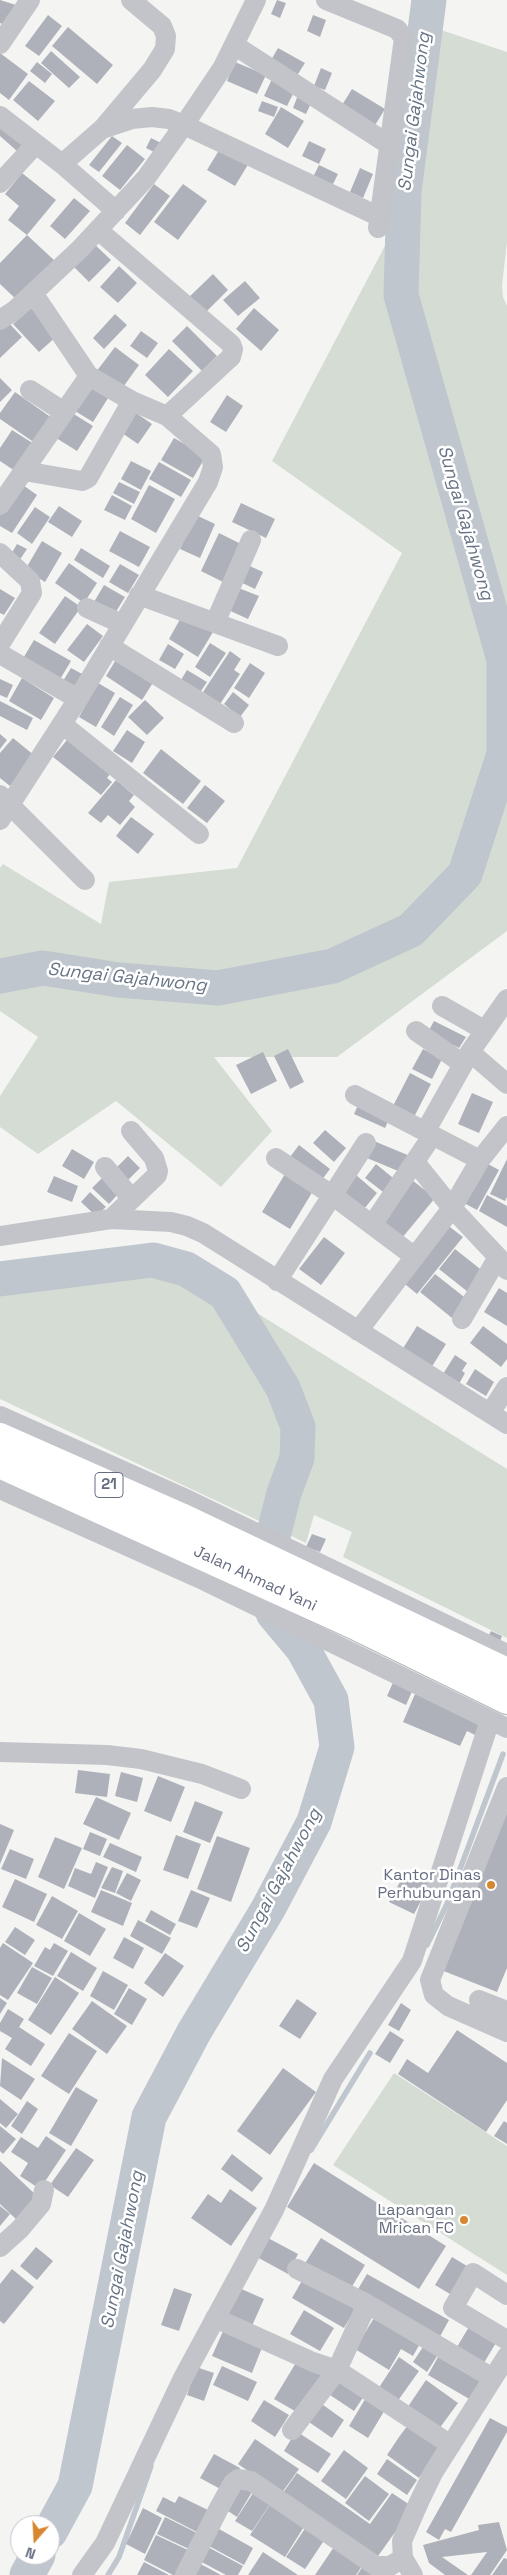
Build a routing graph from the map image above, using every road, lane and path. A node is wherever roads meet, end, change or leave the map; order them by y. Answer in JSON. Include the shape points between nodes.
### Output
{"nodes":[{"id":1,"x":30,"y":0,"type":"edge"},
{"id":2,"x":132,"y":0,"type":"edge"},
{"id":3,"x":256,"y":0,"type":"edge"},
{"id":4,"x":326,"y":0,"type":"edge"},
{"id":5,"x":0,"y":44,"type":"edge"},
{"id":6,"x":234,"y":45,"type":"junction"},
{"id":7,"x":0,"y":116,"type":"edge"},
{"id":8,"x":184,"y":125,"type":"junction"},
{"id":9,"x":102,"y":129,"type":"junction"},
{"id":10,"x":388,"y":144,"type":"junction"},
{"id":11,"x":35,"y":145,"type":"junction"},
{"id":12,"x":62,"y":164,"type":"junction"},
{"id":13,"x":0,"y":183,"type":"edge"},
{"id":14,"x":116,"y":211,"type":"junction"},
{"id":15,"x":98,"y":230,"type":"junction"},
{"id":16,"x":33,"y":293,"type":"junction"},
{"id":17,"x":0,"y":320,"type":"edge"},
{"id":18,"x":89,"y":376,"type":"junction"},
{"id":19,"x":30,"y":390,"type":"dead end"},
{"id":20,"x":132,"y":401,"type":"junction"},
{"id":21,"x":64,"y":412,"type":"junction"},
{"id":22,"x":167,"y":416,"type":"junction"},
{"id":23,"x":24,"y":471,"type":"junction"},
{"id":24,"x":0,"y":505,"type":"edge"},
{"id":25,"x":251,"y":540,"type":"dead end"},
{"id":26,"x":0,"y":554,"type":"edge"},
{"id":27,"x":139,"y":595,"type":"junction"},
{"id":28,"x":87,"y":608,"type":"dead end"},
{"id":29,"x":215,"y":622,"type":"junction"},
{"id":30,"x":122,"y":624,"type":"junction"},
{"id":31,"x":0,"y":644,"type":"edge"},
{"id":32,"x":109,"y":646,"type":"junction"},
{"id":33,"x":278,"y":646,"type":"dead end"},
{"id":34,"x":0,"y":654,"type":"edge"},
{"id":35,"x":78,"y":700,"type":"junction"},
{"id":36,"x":62,"y":724,"type":"junction"},
{"id":37,"x":234,"y":724,"type":"dead end"},
{"id":38,"x":3,"y":807,"type":"edge"},
{"id":39,"x":199,"y":834,"type":"dead end"},
{"id":40,"x":85,"y":880,"type":"dead end"},
{"id":41,"x":507,"y":999,"type":"edge"},
{"id":42,"x":442,"y":1006,"type":"dead end"},
{"id":43,"x":484,"y":1030,"type":"junction"},
{"id":44,"x":416,"y":1031,"type":"dead end"},
{"id":45,"x":466,"y":1058,"type":"junction"},
{"id":46,"x":507,"y":1084,"type":"edge"},
{"id":47,"x":355,"y":1095,"type":"dead end"},
{"id":48,"x":507,"y":1126,"type":"edge"},
{"id":49,"x":131,"y":1130,"type":"dead end"},
{"id":50,"x":429,"y":1134,"type":"junction"},
{"id":51,"x":366,"y":1143,"type":"dead end"},
{"id":52,"x":276,"y":1158,"type":"dead end"},
{"id":53,"x":480,"y":1160,"type":"junction"},
{"id":54,"x":415,"y":1162,"type":"junction"},
{"id":55,"x":106,"y":1167,"type":"dead end"},
{"id":56,"x":332,"y":1195,"type":"junction"},
{"id":57,"x":132,"y":1199,"type":"junction"},
{"id":58,"x":452,"y":1208,"type":"junction"},
{"id":59,"x":111,"y":1220,"type":"junction"},
{"id":60,"x":372,"y":1225,"type":"junction"},
{"id":61,"x":0,"y":1236,"type":"edge"},
{"id":62,"x":415,"y":1256,"type":"junction"},
{"id":63,"x":503,"y":1263,"type":"edge"},
{"id":64,"x":277,"y":1281,"type":"junction"},
{"id":65,"x":462,"y":1319,"type":"dead end"},
{"id":66,"x":358,"y":1331,"type":"junction"},
{"id":67,"x":507,"y":1386,"type":"edge"},
{"id":68,"x":490,"y":1413,"type":"junction"},
{"id":69,"x":0,"y":1416,"type":"edge"},
{"id":70,"x":507,"y":1424,"type":"edge"},
{"id":71,"x":0,"y":1437,"type":"edge"},
{"id":72,"x":0,"y":1464,"type":"edge"},
{"id":73,"x":0,"y":1489,"type":"edge"},
{"id":74,"x":185,"y":1509,"type":"junction"},
{"id":75,"x":202,"y":1551,"type":"junction"},
{"id":76,"x":356,"y":1615,"type":"junction"},
{"id":77,"x":392,"y":1633,"type":"junction"},
{"id":78,"x":507,"y":1654,"type":"edge"},
{"id":79,"x":507,"y":1672,"type":"edge"},
{"id":80,"x":501,"y":1716,"type":"edge"},
{"id":81,"x":0,"y":1752,"type":"edge"},
{"id":82,"x":507,"y":1787,"type":"edge"},
{"id":83,"x":241,"y":1789,"type":"dead end"},
{"id":84,"x":428,"y":1949,"type":"junction"},
{"id":85,"x":479,"y":2000,"type":"dead end"},
{"id":86,"x":507,"y":2011,"type":"edge"},
{"id":87,"x":507,"y":2032,"type":"edge"},
{"id":88,"x":44,"y":2190,"type":"dead end"},
{"id":89,"x":0,"y":2247,"type":"edge"},
{"id":90,"x":298,"y":2268,"type":"dead end"},
{"id":91,"x":507,"y":2295,"type":"edge"},
{"id":92,"x":367,"y":2304,"type":"junction"},
{"id":93,"x":215,"y":2318,"type":"junction"},
{"id":94,"x":507,"y":2340,"type":"edge"},
{"id":95,"x":507,"y":2356,"type":"edge"},
{"id":96,"x":337,"y":2370,"type":"junction"},
{"id":97,"x":493,"y":2378,"type":"junction"},
{"id":98,"x":292,"y":2430,"type":"dead end"},
{"id":99,"x":451,"y":2445,"type":"junction"},
{"id":100,"x":408,"y":2567,"type":"edge"},
{"id":101,"x":82,"y":2575,"type":"edge"},
{"id":102,"x":185,"y":2575,"type":"edge"}],
"edges":[{"from":1,"to":5,"type":"street"},
{"from":2,"to":9,"type":"street","via":[[162,26],[166,36],[165,49],[152,70]]},
{"from":3,"to":6,"type":"street"},
{"from":4,"to":10,"type":"street","via":[[397,29],[404,38]]},
{"from":6,"to":8,"type":"street"},
{"from":6,"to":10,"type":"street"},
{"from":7,"to":11,"type":"street"},
{"from":8,"to":9,"type":"street","via":[[152,117],[132,119]]},
{"from":8,"to":10,"type":"street","via":[[379,223]]},
{"from":8,"to":14,"type":"street","via":[[146,178]]},
{"from":9,"to":12,"type":"street"},
{"from":11,"to":12,"type":"street"},
{"from":11,"to":13,"type":"street"},
{"from":12,"to":14,"type":"street"},
{"from":14,"to":15,"type":"street"},
{"from":15,"to":16,"type":"street"},
{"from":15,"to":22,"type":"street","via":[[233,349],[232,357]]},
{"from":16,"to":17,"type":"street"},
{"from":16,"to":18,"type":"street"},
{"from":18,"to":20,"type":"street"},
{"from":18,"to":21,"type":"street"},
{"from":19,"to":21,"type":"street"},
{"from":20,"to":22,"type":"street"},
{"from":20,"to":23,"type":"street","via":[[88,478],[82,480]]},
{"from":21,"to":23,"type":"street"},
{"from":22,"to":27,"type":"street","via":[[211,454],[213,467],[208,482]]},
{"from":23,"to":24,"type":"street"},
{"from":25,"to":29,"type":"street"},
{"from":26,"to":31,"type":"street","via":[[30,581],[32,587],[32,593]]},
{"from":27,"to":29,"type":"street"},
{"from":27,"to":30,"type":"street"},
{"from":28,"to":30,"type":"street"},
{"from":29,"to":33,"type":"street"},
{"from":30,"to":32,"type":"street"},
{"from":32,"to":35,"type":"street"},
{"from":32,"to":37,"type":"street"},
{"from":34,"to":35,"type":"street"},
{"from":35,"to":36,"type":"street"},
{"from":36,"to":38,"type":"street"},
{"from":36,"to":39,"type":"street"},
{"from":38,"to":40,"type":"street"},
{"from":41,"to":43,"type":"street"},
{"from":42,"to":43,"type":"street"},
{"from":43,"to":45,"type":"street"},
{"from":44,"to":45,"type":"street"},
{"from":45,"to":46,"type":"street"},
{"from":45,"to":50,"type":"street"},
{"from":47,"to":50,"type":"street"},
{"from":48,"to":53,"type":"street"},
{"from":49,"to":57,"type":"street","via":[[154,1158],[158,1171]]},
{"from":50,"to":53,"type":"street"},
{"from":50,"to":54,"type":"street"},
{"from":51,"to":56,"type":"street"},
{"from":52,"to":56,"type":"street"},
{"from":53,"to":58,"type":"street"},
{"from":54,"to":58,"type":"street"},
{"from":54,"to":60,"type":"street"},
{"from":55,"to":57,"type":"street"},
{"from":56,"to":60,"type":"street"},
{"from":56,"to":64,"type":"street"},
{"from":57,"to":59,"type":"street"},
{"from":58,"to":62,"type":"street"},
{"from":58,"to":63,"type":"street"},
{"from":59,"to":61,"type":"street"},
{"from":59,"to":64,"type":"street","via":[[171,1222],[187,1226]]},
{"from":60,"to":62,"type":"street"},
{"from":62,"to":66,"type":"street"},
{"from":63,"to":65,"type":"street"},
{"from":64,"to":66,"type":"street"},
{"from":66,"to":68,"type":"street"},
{"from":67,"to":68,"type":"street"},
{"from":68,"to":70,"type":"street"},
{"from":69,"to":74,"type":"street"},
{"from":71,"to":74,"type":"highway","name":"Jalan Ahmad Yani","number":"21"},
{"from":72,"to":75,"type":"highway","name":"Jalan Ahmad Yani","number":"21"},
{"from":73,"to":75,"type":"street"},
{"from":74,"to":75,"type":"highway","name":"Jalan Ahmad Yani","number":"21"},
{"from":75,"to":76,"type":"highway","name":"Jalan Ahmad Yani","number":"21"},
{"from":75,"to":76,"type":"street"},
{"from":76,"to":77,"type":"highway","name":"Jalan Ahmad Yani","number":"21"},
{"from":76,"to":77,"type":"street"},
{"from":77,"to":78,"type":"street"},
{"from":77,"to":79,"type":"highway","name":"Jalan Ahmad Yani","number":"21"},
{"from":77,"to":80,"type":"highway","name":"Jalan Ahmad Yani","number":"21"},
{"from":80,"to":84,"type":"street"},
{"from":81,"to":83,"type":"street","via":[[141,1759],[202,1774]]},
{"from":82,"to":84,"type":"street"},
{"from":84,"to":87,"type":"street","via":[[434,1995],[448,2006]]},
{"from":84,"to":93,"type":"street","via":[[412,1961],[333,2078],[274,2210]]},
{"from":85,"to":86,"type":"street"},
{"from":88,"to":89,"type":"street","via":[[41,2204]]},
{"from":90,"to":92,"type":"street"},
{"from":91,"to":94,"type":"street","via":[[473,2273],[453,2308]]},
{"from":92,"to":96,"type":"street"},
{"from":92,"to":97,"type":"street"},
{"from":93,"to":96,"type":"street"},
{"from":93,"to":101,"type":"street","via":[[182,2378],[105,2543]]},
{"from":95,"to":97,"type":"street"},
{"from":96,"to":98,"type":"street"},
{"from":96,"to":99,"type":"street"},
{"from":97,"to":99,"type":"street"},
{"from":99,"to":100,"type":"street","via":[[433,2473],[402,2541]]},
{"from":100,"to":102,"type":"street","via":[[376,2566],[251,2481],[238,2479],[219,2508]]}]}
